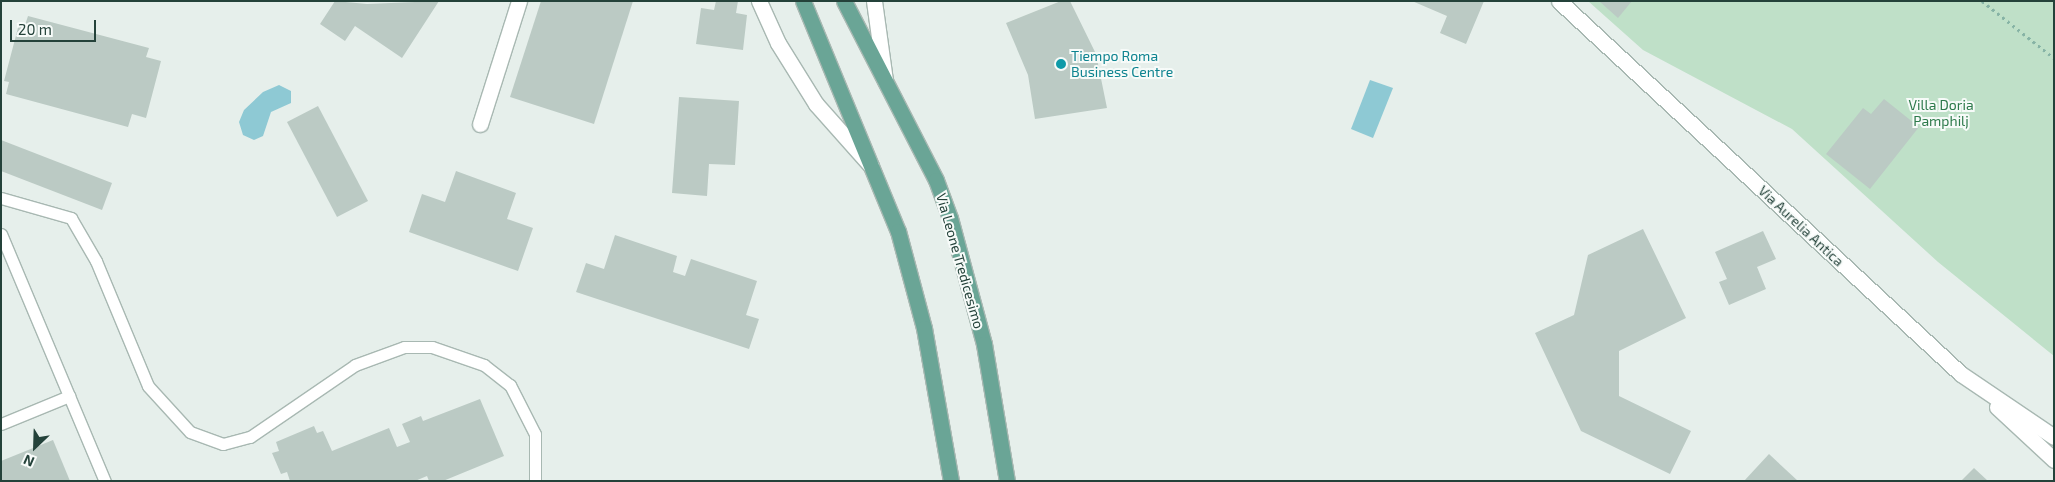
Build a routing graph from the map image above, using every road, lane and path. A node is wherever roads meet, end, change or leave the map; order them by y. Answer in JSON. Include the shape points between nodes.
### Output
{"nodes":[{"id":1,"x":519,"y":1,"type":"edge"},
{"id":2,"x":759,"y":1,"type":"edge"},
{"id":3,"x":803,"y":1,"type":"edge"},
{"id":4,"x":844,"y":1,"type":"edge"},
{"id":5,"x":874,"y":1,"type":"edge"},
{"id":6,"x":1559,"y":1,"type":"edge"},
{"id":7,"x":1982,"y":1,"type":"edge"},
{"id":8,"x":2054,"y":58,"type":"edge"},
{"id":9,"x":886,"y":81,"type":"junction"},
{"id":10,"x":480,"y":124,"type":"dead end"},
{"id":11,"x":876,"y":172,"type":"junction"},
{"id":12,"x":1,"y":198,"type":"edge"},
{"id":13,"x":1,"y":234,"type":"edge"},
{"id":14,"x":1961,"y":374,"type":"junction"},
{"id":15,"x":69,"y":396,"type":"junction"},
{"id":16,"x":1,"y":424,"type":"edge"},
{"id":17,"x":2054,"y":437,"type":"edge"},
{"id":18,"x":2054,"y":460,"type":"edge"},
{"id":19,"x":105,"y":481,"type":"edge"},
{"id":20,"x":535,"y":481,"type":"edge"},
{"id":21,"x":951,"y":481,"type":"edge"},
{"id":22,"x":1007,"y":481,"type":"edge"}],
"edges":[{"from":1,"to":10,"type":"main road"},
{"from":2,"to":11,"type":"main road","via":[[782,51],[816,104]]},
{"from":3,"to":11,"type":"main road"},
{"from":4,"to":9,"type":"main road","name":"Via Leone Tredicesimo"},
{"from":5,"to":9,"type":"main road"},
{"from":6,"to":14,"type":"main road","name":"Via Aurelia Antica"},
{"from":7,"to":8,"type":"path"},
{"from":9,"to":22,"type":"main road","name":"Via Leone Tredicesimo","via":[[950,218],[984,344]]},
{"from":11,"to":21,"type":"main road","via":[[911,277]]},
{"from":12,"to":20,"type":"lane","via":[[71,218],[96,261],[148,386],[190,432],[223,444],[250,437],[355,365],[404,347],[432,347],[484,365],[510,385],[535,434]]},
{"from":13,"to":15,"type":"lane"},
{"from":14,"to":17,"type":"main road","name":"Via Aurelia Antica"},
{"from":14,"to":18,"type":"main road"},
{"from":15,"to":16,"type":"lane"},
{"from":15,"to":19,"type":"lane"}]}
